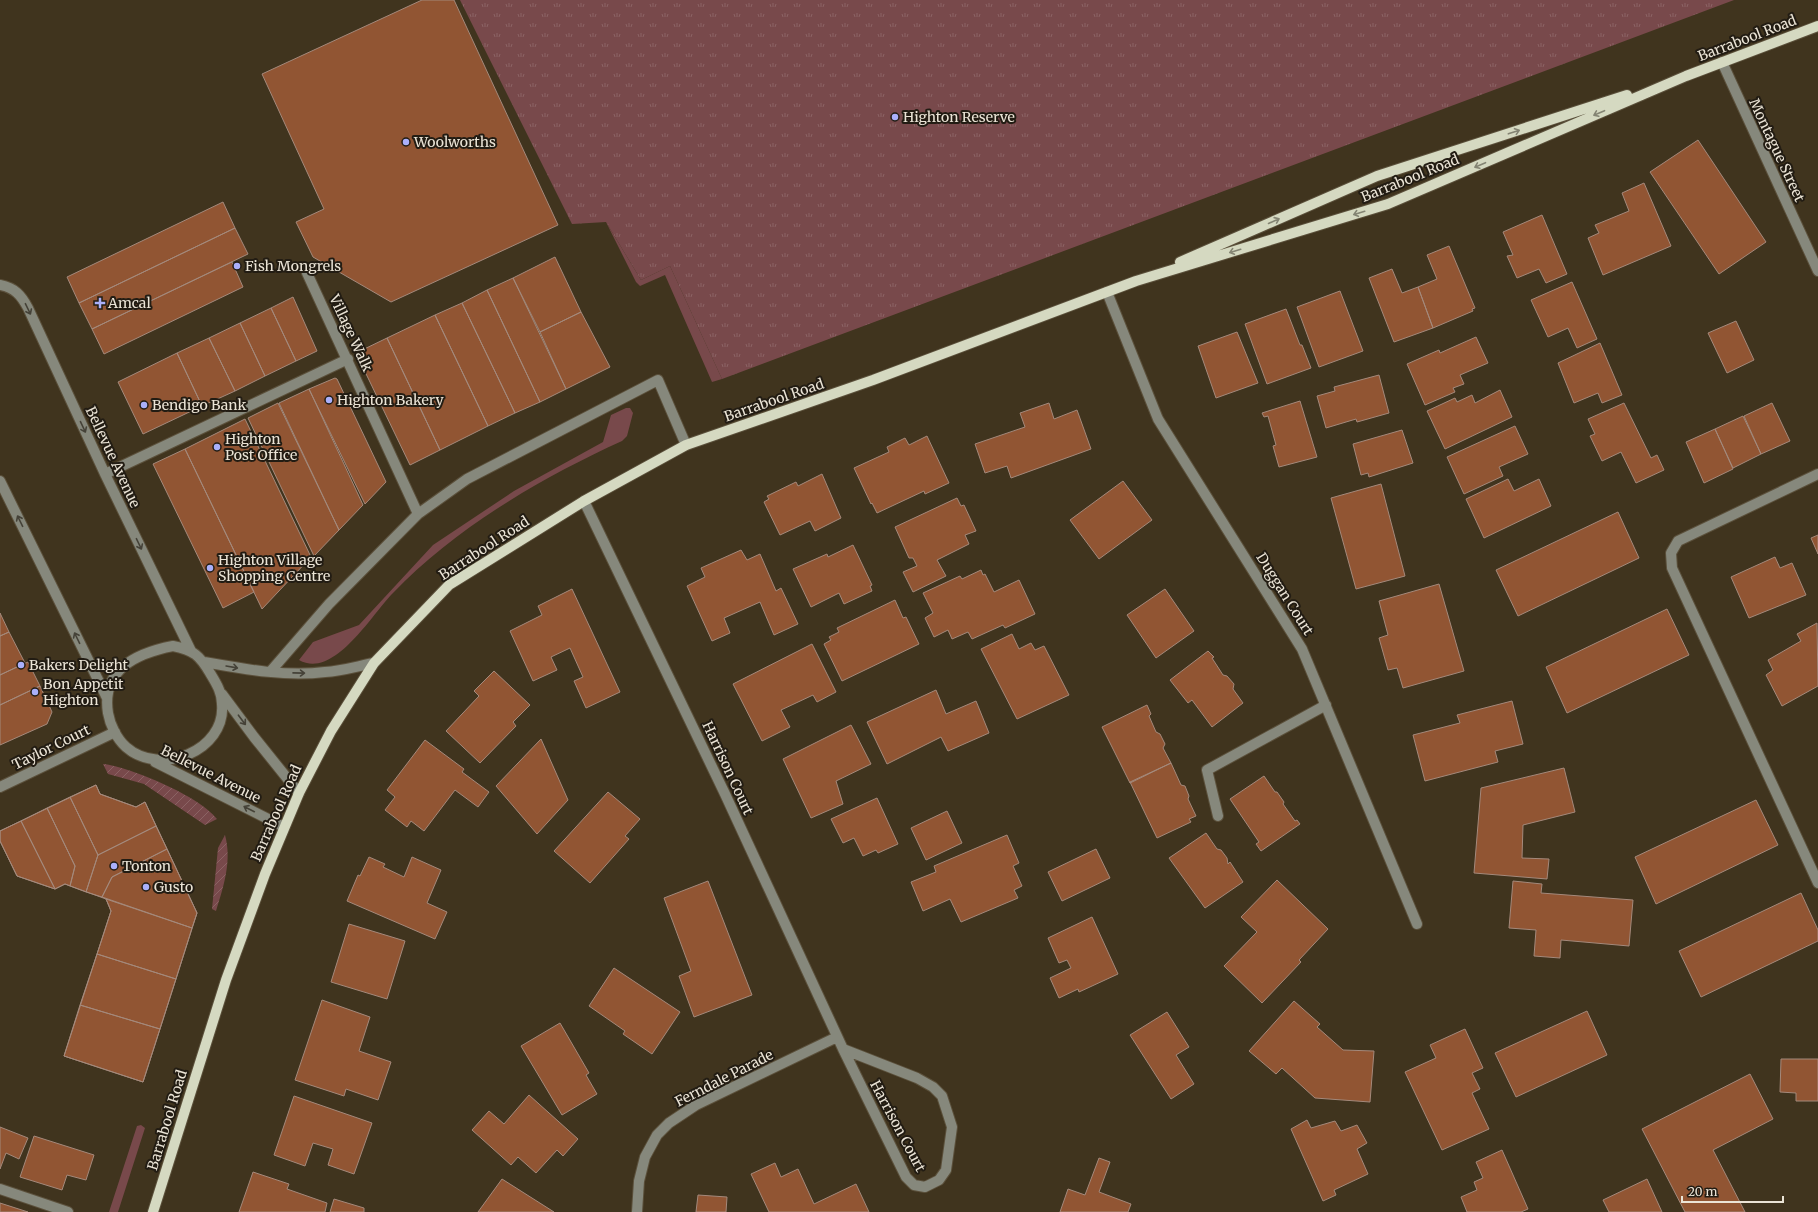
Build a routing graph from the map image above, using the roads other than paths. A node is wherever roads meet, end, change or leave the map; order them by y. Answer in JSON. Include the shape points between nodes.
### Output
{"nodes":[{"id":1,"x":1818,"y":26,"type":"edge"},
{"id":2,"x":1722,"y":62,"type":"junction"},
{"id":3,"x":1686,"y":76,"type":"junction"},
{"id":4,"x":1818,"y":271,"type":"edge"},
{"id":5,"x":307,"y":273,"type":"dead end"},
{"id":6,"x":1136,"y":281,"type":"junction"},
{"id":7,"x":0,"y":285,"type":"edge"},
{"id":8,"x":1107,"y":292,"type":"junction"},
{"id":9,"x":348,"y":359,"type":"junction"},
{"id":10,"x":686,"y":445,"type":"junction"},
{"id":11,"x":105,"y":474,"type":"junction"},
{"id":12,"x":1818,"y":474,"type":"edge"},
{"id":13,"x":0,"y":481,"type":"edge"},
{"id":14,"x":584,"y":501,"type":"junction"},
{"id":15,"x":418,"y":514,"type":"junction"},
{"id":16,"x":191,"y":651,"type":"junction"},
{"id":17,"x":204,"y":662,"type":"junction"},
{"id":18,"x":374,"y":663,"type":"junction"},
{"id":19,"x":270,"y":672,"type":"junction"},
{"id":20,"x":219,"y":688,"type":"junction"},
{"id":21,"x":107,"y":698,"type":"junction"},
{"id":22,"x":1326,"y":706,"type":"junction"},
{"id":23,"x":115,"y":732,"type":"junction"},
{"id":24,"x":146,"y":757,"type":"junction"},
{"id":25,"x":0,"y":787,"type":"edge"},
{"id":26,"x":299,"y":793,"type":"junction"},
{"id":27,"x":1218,"y":816,"type":"dead end"},
{"id":28,"x":284,"y":827,"type":"junction"},
{"id":29,"x":1818,"y":883,"type":"edge"},
{"id":30,"x":1417,"y":924,"type":"dead end"},
{"id":31,"x":837,"y":1037,"type":"junction"},
{"id":32,"x":843,"y":1049,"type":"junction"},
{"id":33,"x":0,"y":1189,"type":"edge"},
{"id":34,"x":68,"y":1212,"type":"edge"},
{"id":35,"x":153,"y":1212,"type":"edge"},
{"id":36,"x":637,"y":1212,"type":"edge"}],
"edges":[{"from":1,"to":2,"type":"main road","name":"Barrabool Road"},
{"from":2,"to":3,"type":"main road","name":"Barrabool Road"},
{"from":2,"to":4,"type":"street","name":"Montague Street"},
{"from":6,"to":3,"type":"main road","name":"Barrabool Road","one_way":true,"via":[[1377,176]]},
{"from":3,"to":6,"type":"main road","name":"Barrabool Road","one_way":true,"via":[[1388,204]]},
{"from":5,"to":9,"type":"street","name":"Village Walk"},
{"from":6,"to":8,"type":"main road","name":"Barrabool Road"},
{"from":7,"to":11,"type":"street","name":"Bellevue Avenue","one_way":true,"via":[[14,289],[23,300]]},
{"from":8,"to":10,"type":"main road","name":"Barrabool Road","via":[[874,380]]},
{"from":8,"to":22,"type":"street","name":"Duggan Court","via":[[1158,419],[1302,649]]},
{"from":9,"to":11,"type":"street"},
{"from":9,"to":15,"type":"street","name":"Village Walk"},
{"from":10,"to":14,"type":"main road","name":"Barrabool Road"},
{"from":10,"to":15,"type":"street","via":[[658,380],[467,478]]},
{"from":11,"to":16,"type":"street","name":"Bellevue Avenue","one_way":true},
{"from":12,"to":29,"type":"street","via":[[1678,541],[1670,553],[1672,568]]},
{"from":21,"to":13,"type":"street","name":"Bellevue Avenue","one_way":true},
{"from":14,"to":18,"type":"main road","name":"Barrabool Road","via":[[449,585]]},
{"from":14,"to":31,"type":"street","name":"Harrison Court","via":[[725,794]]},
{"from":15,"to":19,"type":"street","via":[[329,604]]},
{"from":16,"to":17,"type":"street","name":"Bellevue Avenue"},
{"from":16,"to":21,"type":"street","name":"Bellevue Avenue","via":[[173,646],[135,659],[119,670],[112,679]]},
{"from":17,"to":19,"type":"street","one_way":true},
{"from":17,"to":20,"type":"street","name":"Bellevue Avenue"},
{"from":19,"to":18,"type":"street","one_way":true,"via":[[326,672]]},
{"from":18,"to":26,"type":"main road","name":"Barrabool Road","via":[[331,731]]},
{"from":20,"to":24,"type":"street","name":"Bellevue Avenue","via":[[222,705],[220,722],[200,748],[175,760]]},
{"from":20,"to":26,"type":"street","name":"Bellevue Avenue","one_way":true},
{"from":21,"to":23,"type":"street","name":"Bellevue Avenue"},
{"from":22,"to":27,"type":"street","via":[[1207,770]]},
{"from":22,"to":30,"type":"street","name":"Duggan Court"},
{"from":23,"to":24,"type":"street","name":"Bellevue Avenue","via":[[126,748]]},
{"from":23,"to":25,"type":"street","name":"Taylor Court"},
{"from":28,"to":24,"type":"street","name":"Bellevue Avenue","one_way":true},
{"from":26,"to":28,"type":"main road","name":"Barrabool Road"},
{"from":28,"to":35,"type":"main road","name":"Barrabool Road","via":[[226,980]]},
{"from":31,"to":32,"type":"street","name":"Harrison Court"},
{"from":31,"to":36,"type":"street","name":"Ferndale Parade","via":[[696,1105],[669,1123],[657,1136],[645,1157],[639,1181]]},
{"from":32,"to":32,"type":"street","name":"Harrison Court","via":[[917,1078],[939,1093],[952,1127],[952,1138],[946,1170],[932,1185],[914,1185],[906,1177]]},
{"from":33,"to":34,"type":"street"}]}
